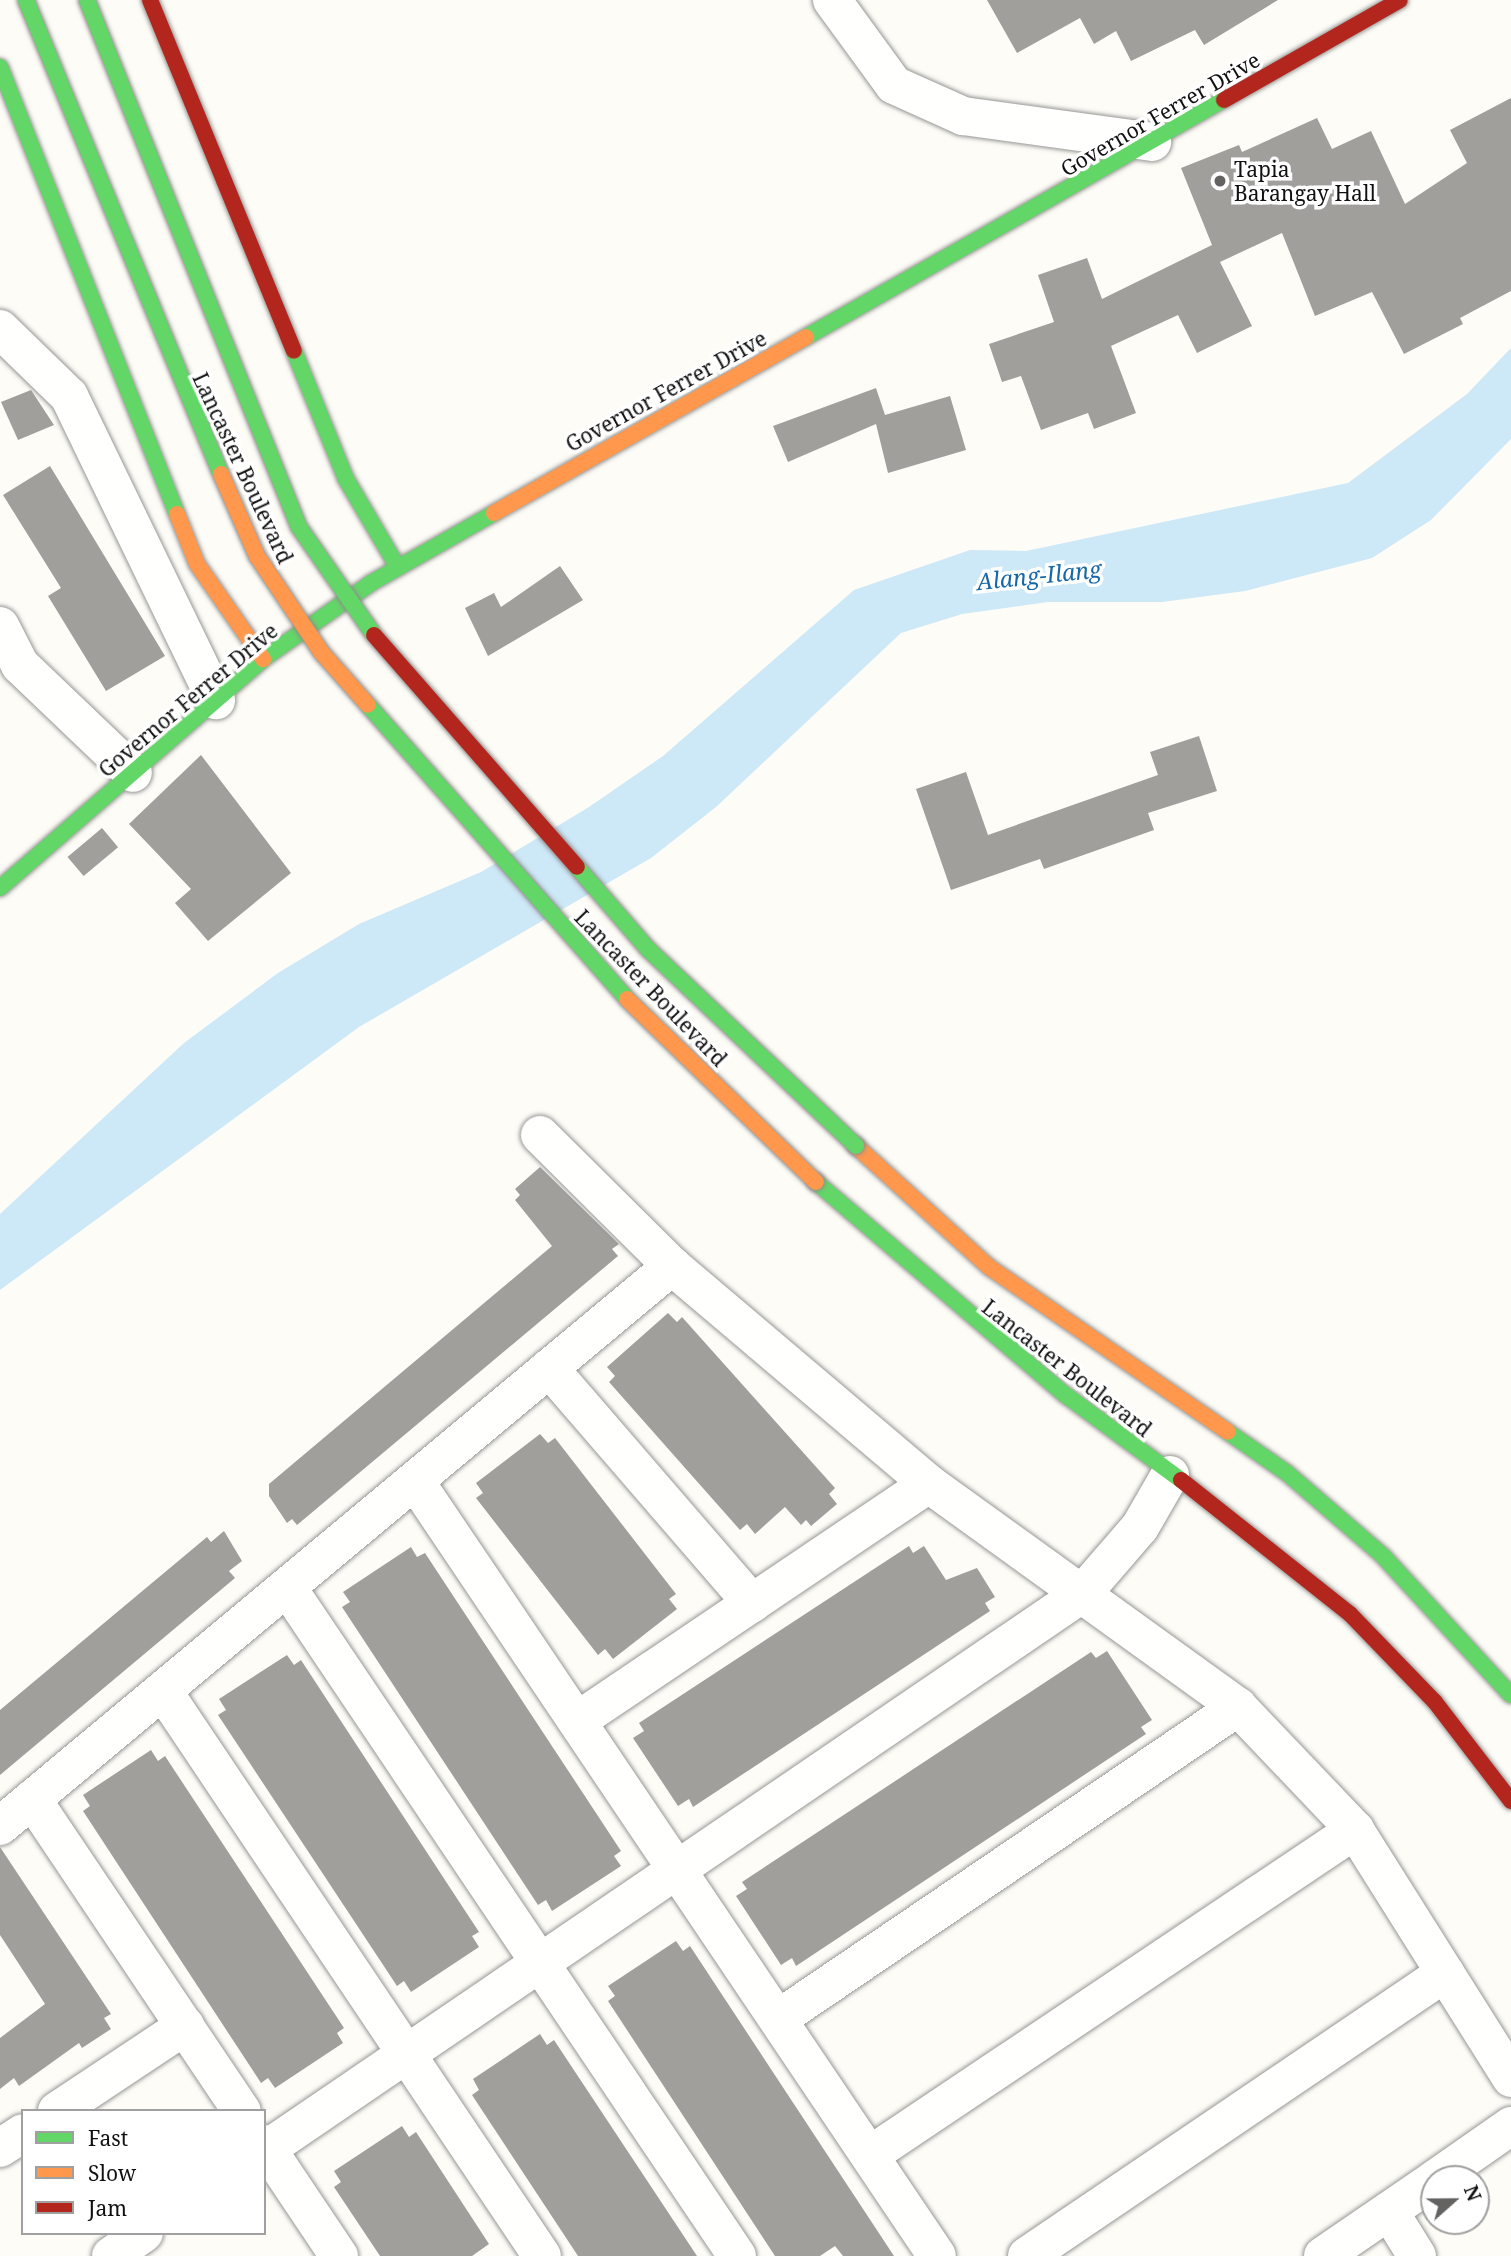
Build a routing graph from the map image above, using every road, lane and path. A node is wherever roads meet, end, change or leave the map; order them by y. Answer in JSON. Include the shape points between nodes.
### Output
{"nodes":[{"id":1,"x":26,"y":0,"type":"edge"},
{"id":2,"x":87,"y":0,"type":"edge"},
{"id":3,"x":150,"y":0,"type":"edge"},
{"id":4,"x":832,"y":0,"type":"edge"},
{"id":5,"x":1400,"y":0,"type":"edge"},
{"id":6,"x":0,"y":67,"type":"edge"},
{"id":7,"x":1152,"y":142,"type":"junction"},
{"id":8,"x":0,"y":330,"type":"edge"},
{"id":9,"x":397,"y":566,"type":"junction"},
{"id":10,"x":0,"y":626,"type":"edge"},
{"id":11,"x":263,"y":659,"type":"junction"},
{"id":12,"x":216,"y":700,"type":"junction"},
{"id":13,"x":133,"y":773,"type":"junction"},
{"id":14,"x":0,"y":888,"type":"edge"},
{"id":15,"x":540,"y":1135,"type":"dead end"},
{"id":16,"x":672,"y":1266,"type":"junction"},
{"id":17,"x":549,"y":1368,"type":"junction"},
{"id":18,"x":1170,"y":1475,"type":"junction"},
{"id":19,"x":415,"y":1481,"type":"junction"},
{"id":20,"x":929,"y":1484,"type":"junction"},
{"id":21,"x":287,"y":1587,"type":"junction"},
{"id":22,"x":1083,"y":1593,"type":"junction"},
{"id":23,"x":752,"y":1603,"type":"junction"},
{"id":24,"x":163,"y":1691,"type":"junction"},
{"id":25,"x":1511,"y":1695,"type":"edge"},
{"id":26,"x":1238,"y":1707,"type":"junction"},
{"id":27,"x":577,"y":1721,"type":"junction"},
{"id":28,"x":32,"y":1800,"type":"junction"},
{"id":29,"x":1511,"y":1801,"type":"edge"},
{"id":30,"x":0,"y":1826,"type":"edge"},
{"id":31,"x":1355,"y":1830,"type":"junction"},
{"id":32,"x":677,"y":1870,"type":"junction"},
{"id":33,"x":540,"y":1963,"type":"junction"},
{"id":34,"x":1445,"y":1973,"type":"junction"},
{"id":35,"x":778,"y":2019,"type":"junction"},
{"id":36,"x":185,"y":2026,"type":"junction"},
{"id":37,"x":406,"y":2054,"type":"junction"},
{"id":38,"x":1511,"y":2078,"type":"edge"},
{"id":39,"x":60,"y":2109,"type":"edge"},
{"id":40,"x":241,"y":2109,"type":"edge"},
{"id":41,"x":1511,"y":2126,"type":"edge"},
{"id":42,"x":21,"y":2134,"type":"edge"},
{"id":43,"x":266,"y":2147,"type":"edge"},
{"id":44,"x":0,"y":2148,"type":"edge"},
{"id":45,"x":266,"y":2149,"type":"edge"},
{"id":46,"x":870,"y":2155,"type":"junction"},
{"id":47,"x":1455,"y":2165,"type":"edge"},
{"id":48,"x":1420,"y":2190,"type":"edge"},
{"id":49,"x":1390,"y":2211,"type":"junction"},
{"id":50,"x":141,"y":2235,"type":"edge"},
{"id":51,"x":111,"y":2256,"type":"edge"},
{"id":52,"x":340,"y":2256,"type":"edge"},
{"id":53,"x":542,"y":2256,"type":"edge"},
{"id":54,"x":737,"y":2256,"type":"edge"},
{"id":55,"x":937,"y":2256,"type":"edge"},
{"id":56,"x":1027,"y":2256,"type":"edge"},
{"id":57,"x":1323,"y":2256,"type":"edge"},
{"id":58,"x":1418,"y":2256,"type":"edge"}],
"edges":[{"from":1,"to":18,"type":"main road","name":"Lancaster Boulevard","bridge":true,"via":[[163,345],[257,556],[322,653],[616,988],[816,1182],[915,1273]]},
{"from":2,"to":25,"type":"main road","name":"Lancaster Boulevard","bridge":true,"via":[[299,527],[358,616],[649,950],[856,1146],[989,1267],[1287,1473],[1383,1556]]},
{"from":3,"to":9,"type":"main road","via":[[346,480]]},
{"from":4,"to":7,"type":"street","via":[[894,85],[963,116]]},
{"from":5,"to":7,"type":"main road","name":"Governor Ferrer Drive"},
{"from":6,"to":11,"type":"main road","via":[[197,564]]},
{"from":7,"to":9,"type":"main road","name":"Governor Ferrer Drive"},
{"from":8,"to":12,"type":"street","via":[[69,396]]},
{"from":9,"to":11,"type":"main road","name":"Governor Ferrer Drive"},
{"from":10,"to":13,"type":"street","via":[[20,665]]},
{"from":11,"to":12,"type":"main road","name":"Governor Ferrer Drive"},
{"from":12,"to":13,"type":"main road","name":"Governor Ferrer Drive"},
{"from":13,"to":14,"type":"main road","name":"Governor Ferrer Drive"},
{"from":15,"to":16,"type":"street"},
{"from":16,"to":17,"type":"street"},
{"from":16,"to":20,"type":"street"},
{"from":17,"to":19,"type":"street"},
{"from":17,"to":23,"type":"street"},
{"from":18,"to":22,"type":"street","via":[[1140,1527]]},
{"from":18,"to":29,"type":"main road","name":"Lancaster Boulevard","via":[[1260,1538],[1350,1614],[1435,1702]]},
{"from":19,"to":21,"type":"street"},
{"from":19,"to":27,"type":"street"},
{"from":20,"to":22,"type":"street"},
{"from":20,"to":23,"type":"street"},
{"from":21,"to":24,"type":"street"},
{"from":21,"to":33,"type":"street"},
{"from":22,"to":26,"type":"street"},
{"from":22,"to":32,"type":"street"},
{"from":23,"to":27,"type":"street"},
{"from":24,"to":28,"type":"street"},
{"from":24,"to":37,"type":"street"},
{"from":26,"to":31,"type":"street"},
{"from":26,"to":35,"type":"street"},
{"from":27,"to":32,"type":"street"},
{"from":28,"to":30,"type":"street"},
{"from":28,"to":36,"type":"street"},
{"from":31,"to":34,"type":"street"},
{"from":31,"to":46,"type":"street"},
{"from":32,"to":33,"type":"street"},
{"from":32,"to":35,"type":"street"},
{"from":33,"to":37,"type":"street"},
{"from":33,"to":54,"type":"street"},
{"from":34,"to":38,"type":"street"},
{"from":34,"to":56,"type":"street"},
{"from":35,"to":46,"type":"street"},
{"from":36,"to":39,"type":"street"},
{"from":36,"to":40,"type":"street"},
{"from":37,"to":43,"type":"street"},
{"from":37,"to":53,"type":"street"},
{"from":41,"to":47,"type":"street"},
{"from":42,"to":44,"type":"street"},
{"from":45,"to":52,"type":"street"},
{"from":46,"to":55,"type":"street"},
{"from":48,"to":49,"type":"street"},
{"from":49,"to":57,"type":"street"},
{"from":49,"to":58,"type":"street"},
{"from":50,"to":51,"type":"street"}]}
